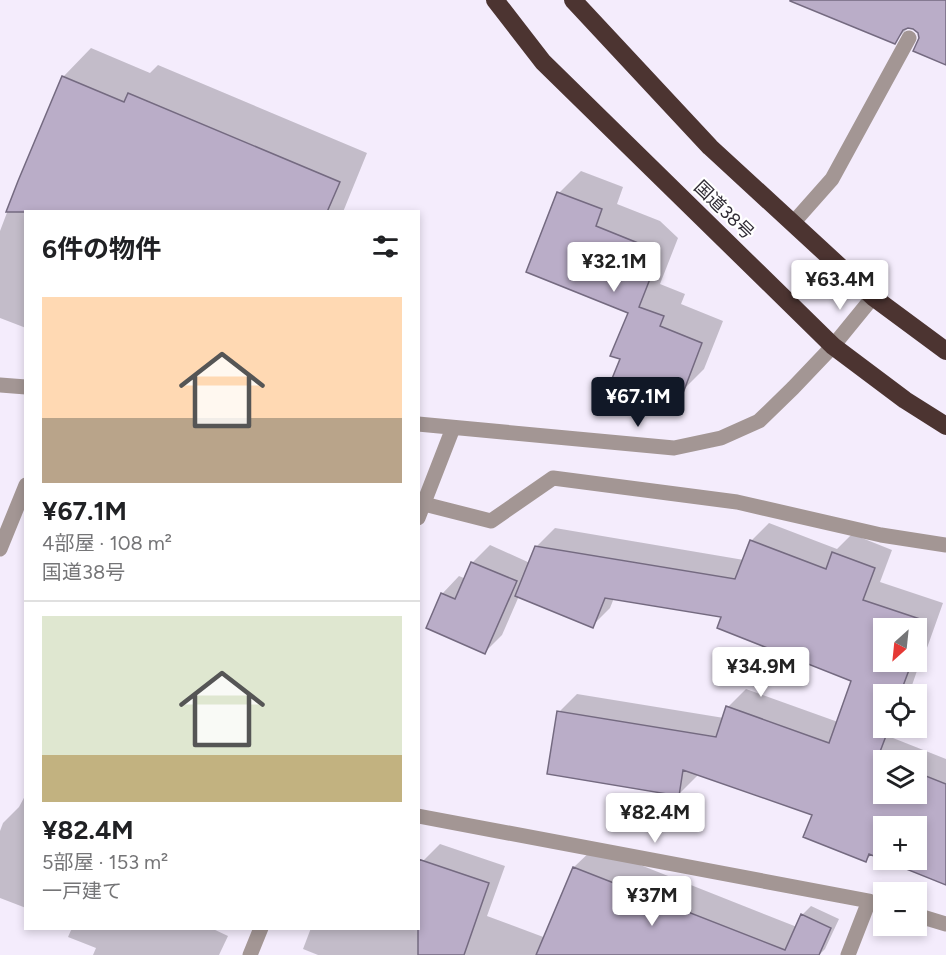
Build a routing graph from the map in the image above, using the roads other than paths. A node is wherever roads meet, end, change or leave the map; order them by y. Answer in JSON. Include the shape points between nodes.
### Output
{"nodes":[{"id":1,"x":495,"y":0,"type":"edge"},
{"id":2,"x":573,"y":0,"type":"edge"},
{"id":3,"x":909,"y":38,"type":"dead end"},
{"id":4,"x":793,"y":223,"type":"junction"},
{"id":5,"x":873,"y":297,"type":"junction"},
{"id":6,"x":833,"y":346,"type":"junction"},
{"id":7,"x":946,"y":351,"type":"edge"},
{"id":8,"x":0,"y":385,"type":"edge"},
{"id":9,"x":24,"y":387,"type":"edge"},
{"id":10,"x":420,"y":424,"type":"edge"},
{"id":11,"x":946,"y":426,"type":"edge"},
{"id":12,"x":453,"y":428,"type":"junction"},
{"id":13,"x":24,"y":490,"type":"edge"},
{"id":14,"x":421,"y":511,"type":"edge"},
{"id":15,"x":946,"y":545,"type":"edge"},
{"id":16,"x":0,"y":549,"type":"edge"},
{"id":17,"x":420,"y":816,"type":"edge"},
{"id":18,"x":873,"y":902,"type":"edge"},
{"id":19,"x":873,"y":909,"type":"edge"},
{"id":20,"x":927,"y":918,"type":"edge"},
{"id":21,"x":946,"y":924,"type":"edge"},
{"id":22,"x":260,"y":930,"type":"edge"},
{"id":23,"x":250,"y":955,"type":"edge"},
{"id":24,"x":848,"y":955,"type":"edge"}],
"edges":[{"from":1,"to":6,"type":"highway","name":"国道38号","via":[[543,62]]},
{"from":2,"to":4,"type":"highway","name":"国道38号","via":[[710,147]]},
{"from":3,"to":4,"type":"street","via":[[832,179]]},
{"from":4,"to":5,"type":"highway","name":"国道38号"},
{"from":5,"to":6,"type":"street"},
{"from":5,"to":7,"type":"highway","name":"国道38号"},
{"from":6,"to":11,"type":"highway","name":"国道38号"},
{"from":6,"to":12,"type":"street","via":[[759,421],[721,438],[674,448]]},
{"from":8,"to":9,"type":"street"},
{"from":10,"to":12,"type":"street"},
{"from":12,"to":14,"type":"street"},
{"from":13,"to":16,"type":"street"},
{"from":14,"to":15,"type":"street","via":[[491,521],[554,478],[737,502],[881,535]]},
{"from":17,"to":18,"type":"street"},
{"from":19,"to":24,"type":"street"},
{"from":20,"to":21,"type":"street"},
{"from":22,"to":23,"type":"street"}]}
